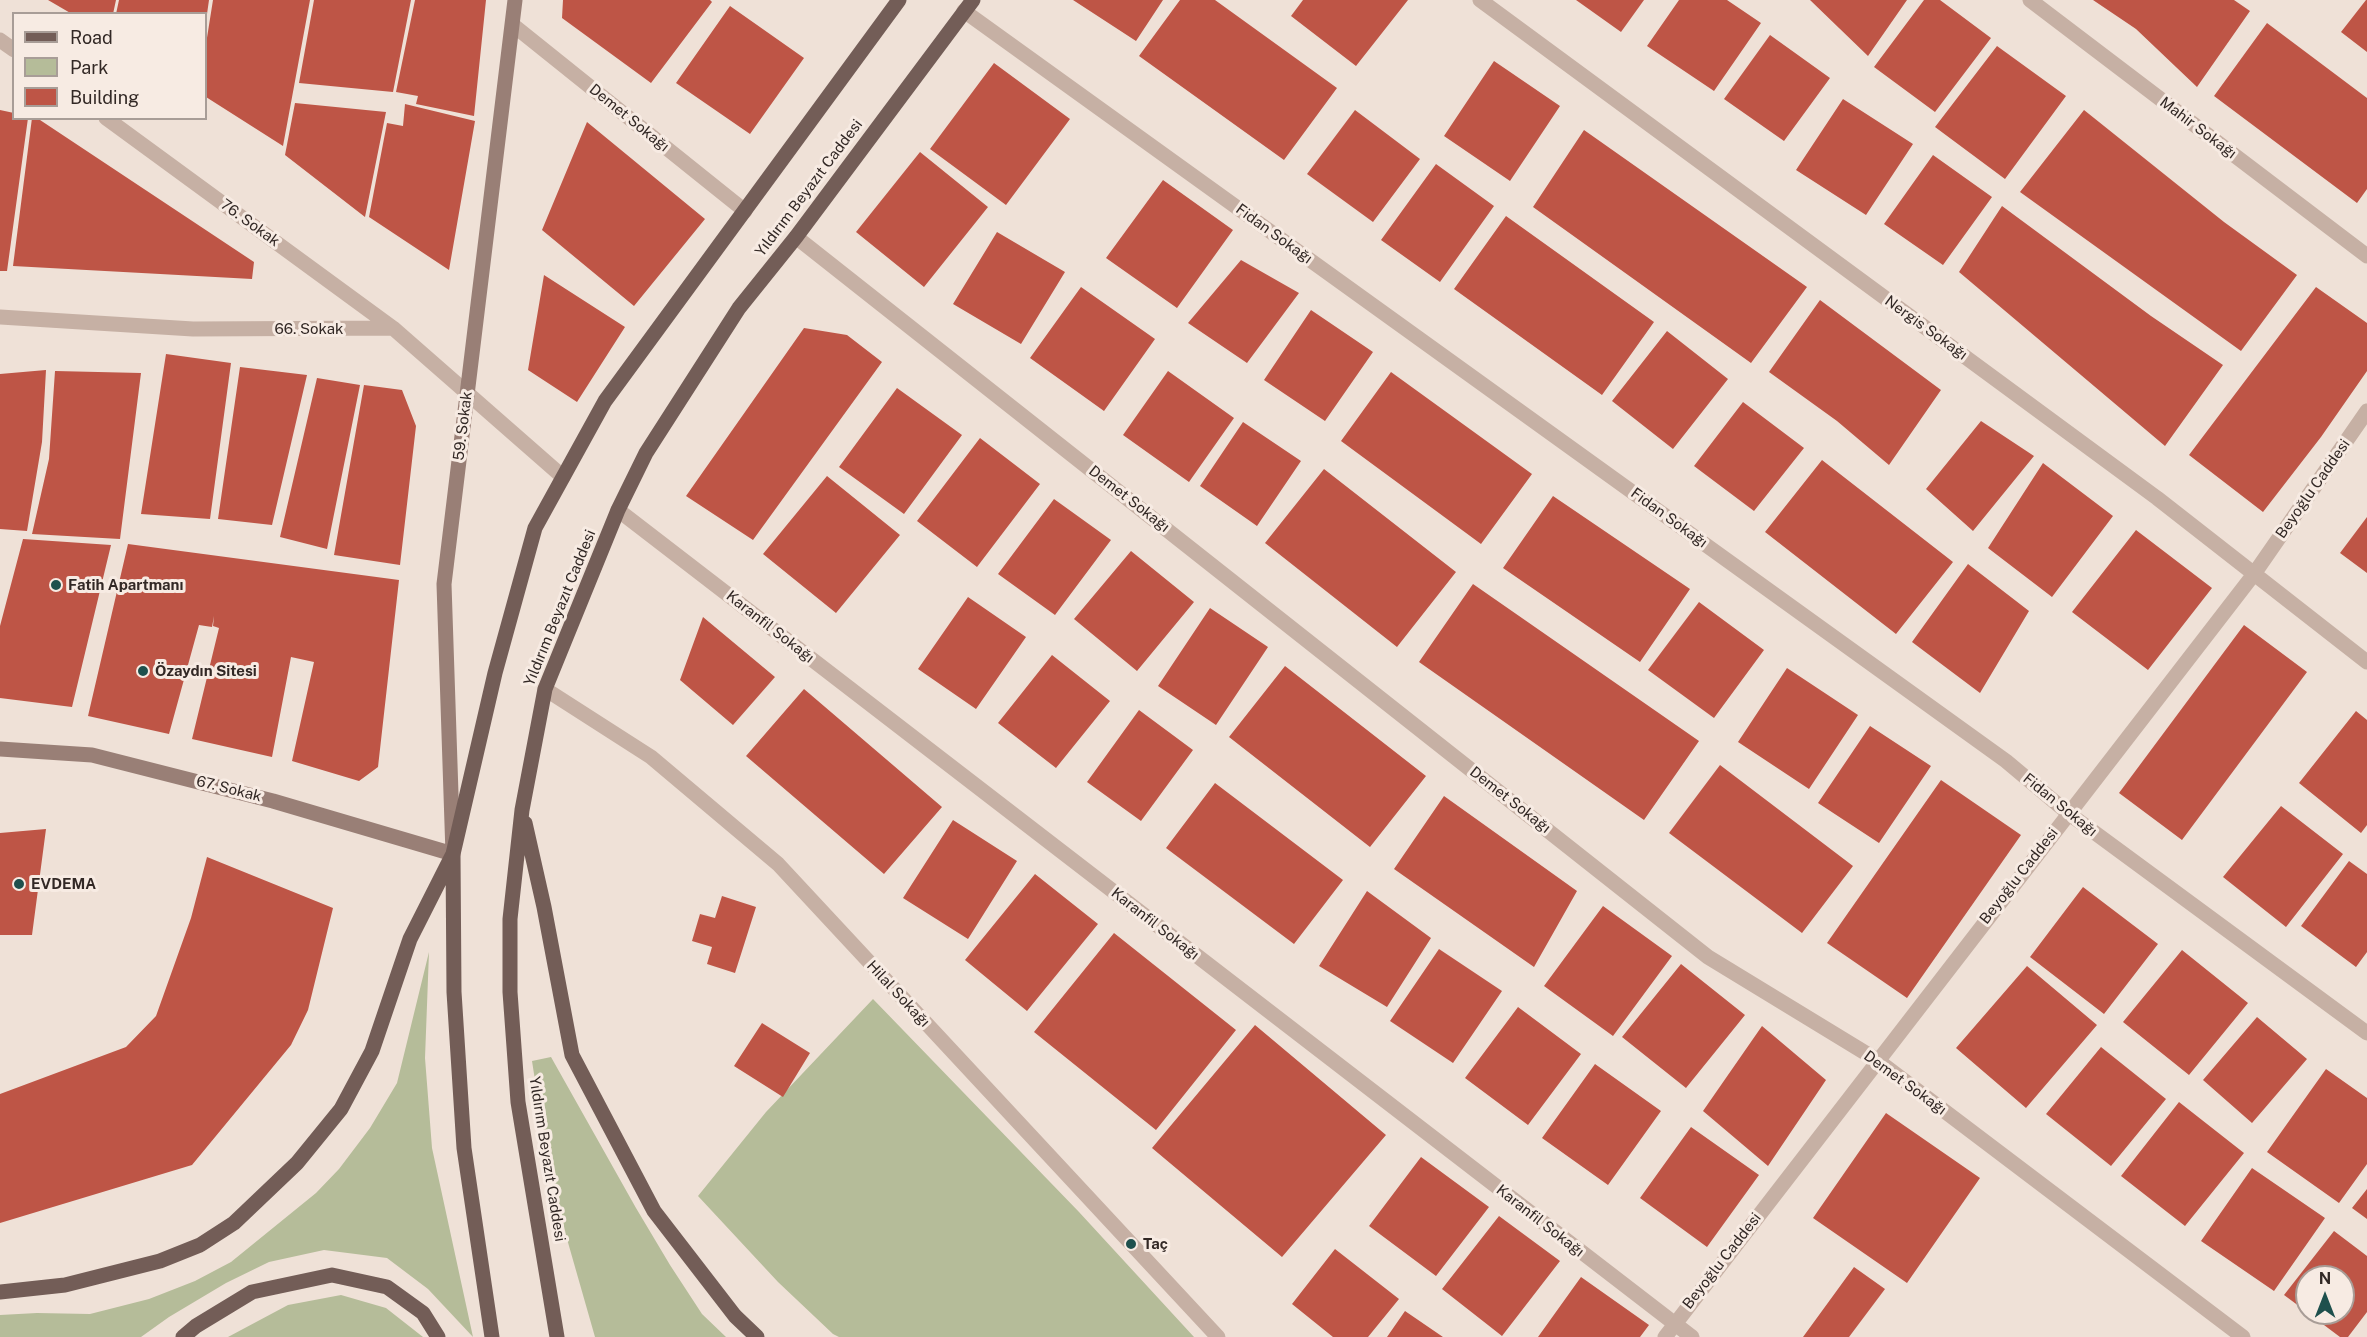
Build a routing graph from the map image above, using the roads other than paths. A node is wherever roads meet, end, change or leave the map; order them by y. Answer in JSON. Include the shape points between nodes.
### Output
{"nodes":[{"id":1,"x":515,"y":0,"type":"edge"},
{"id":2,"x":899,"y":0,"type":"edge"},
{"id":3,"x":1480,"y":0,"type":"edge"},
{"id":4,"x":2030,"y":0,"type":"edge"},
{"id":5,"x":968,"y":6,"type":"edge"},
{"id":6,"x":513,"y":25,"type":"junction"},
{"id":7,"x":109,"y":120,"type":"edge"},
{"id":8,"x":745,"y":211,"type":"junction"},
{"id":9,"x":796,"y":237,"type":"junction"},
{"id":10,"x":2367,"y":256,"type":"edge"},
{"id":11,"x":0,"y":317,"type":"edge"},
{"id":12,"x":393,"y":328,"type":"junction"},
{"id":13,"x":467,"y":392,"type":"junction"},
{"id":14,"x":2367,"y":411,"type":"edge"},
{"id":15,"x":563,"y":477,"type":"junction"},
{"id":16,"x":618,"y":510,"type":"junction"},
{"id":17,"x":2253,"y":574,"type":"junction"},
{"id":18,"x":2367,"y":662,"type":"edge"},
{"id":19,"x":545,"y":689,"type":"junction"},
{"id":20,"x":0,"y":750,"type":"edge"},
{"id":21,"x":522,"y":810,"type":"junction"},
{"id":22,"x":2068,"y":813,"type":"junction"},
{"id":23,"x":453,"y":854,"type":"junction"},
{"id":24,"x":2367,"y":1033,"type":"edge"},
{"id":25,"x":1877,"y":1060,"type":"junction"},
{"id":26,"x":0,"y":1292,"type":"edge"},
{"id":27,"x":1673,"y":1324,"type":"junction"},
{"id":28,"x":183,"y":1337,"type":"edge"},
{"id":29,"x":438,"y":1337,"type":"edge"},
{"id":30,"x":492,"y":1337,"type":"edge"},
{"id":31,"x":557,"y":1337,"type":"edge"},
{"id":32,"x":757,"y":1337,"type":"edge"},
{"id":33,"x":1218,"y":1337,"type":"edge"},
{"id":34,"x":1665,"y":1337,"type":"edge"},
{"id":35,"x":1692,"y":1337,"type":"edge"},
{"id":36,"x":2243,"y":1337,"type":"edge"}],
"edges":[{"from":1,"to":6,"type":"street","name":"59. Sokak"},
{"from":2,"to":8,"type":"main road"},
{"from":3,"to":17,"type":"street","name":"Nergis Sokağı","via":[[2148,491]]},
{"from":4,"to":10,"type":"street","name":"Mahir Sokağı"},
{"from":5,"to":9,"type":"main road","name":"Yıldırım Beyazıt Caddesi"},
{"from":5,"to":22,"type":"street","name":"Fidan Sokağı","via":[[2006,761]]},
{"from":6,"to":8,"type":"street","name":"Demet Sokağı"},
{"from":6,"to":13,"type":"street","name":"59. Sokak"},
{"from":7,"to":12,"type":"street","name":"76. Sokak"},
{"from":8,"to":15,"type":"main road","via":[[605,400]]},
{"from":9,"to":16,"type":"main road","name":"Yıldırım Beyazıt Caddesi","via":[[739,308],[646,453]]},
{"from":9,"to":25,"type":"street","name":"Demet Sokağı","via":[[1708,957]]},
{"from":11,"to":12,"type":"street","name":"66. Sokak","via":[[193,329]]},
{"from":12,"to":13,"type":"street"},
{"from":13,"to":15,"type":"street"},
{"from":13,"to":23,"type":"street","name":"59. Sokak","via":[[444,584]]},
{"from":14,"to":17,"type":"street","name":"Beyoğlu Caddesi"},
{"from":15,"to":23,"type":"main road","via":[[536,528],[495,673]]},
{"from":16,"to":19,"type":"main road","name":"Yıldırım Beyazıt Caddesi"},
{"from":16,"to":27,"type":"street","name":"Karanfil Sokağı"},
{"from":17,"to":18,"type":"street","name":"Nergis Sokağı"},
{"from":17,"to":22,"type":"street","name":"Beyoğlu Caddesi"},
{"from":19,"to":21,"type":"main road","name":"Yıldırım Beyazıt Caddesi"},
{"from":19,"to":33,"type":"street","name":"Hilal Sokağı","via":[[651,757],[778,864]]},
{"from":20,"to":23,"type":"street","name":"67. Sokak","via":[[92,755],[273,801]]},
{"from":21,"to":31,"type":"main road","name":"Yıldırım Beyazıt Caddesi","via":[[510,919],[510,992],[518,1102]]},
{"from":21,"to":32,"type":"main road","via":[[572,1055],[654,1211],[735,1316]]},
{"from":22,"to":24,"type":"street","name":"Fidan Sokağı"},
{"from":22,"to":25,"type":"street","name":"Beyoğlu Caddesi"},
{"from":23,"to":26,"type":"main road","via":[[410,939],[372,1051],[341,1109],[297,1163],[234,1224],[200,1245],[160,1261],[65,1285]]},
{"from":23,"to":30,"type":"main road","via":[[454,992],[464,1148]]},
{"from":25,"to":27,"type":"street","name":"Beyoğlu Caddesi"},
{"from":25,"to":36,"type":"street","name":"Demet Sokağı"},
{"from":27,"to":34,"type":"street","name":"Beyoğlu Caddesi"},
{"from":27,"to":35,"type":"street","name":"Karanfil Sokağı"},
{"from":28,"to":29,"type":"main road","via":[[252,1292],[332,1275],[387,1287],[423,1313]]}]}
